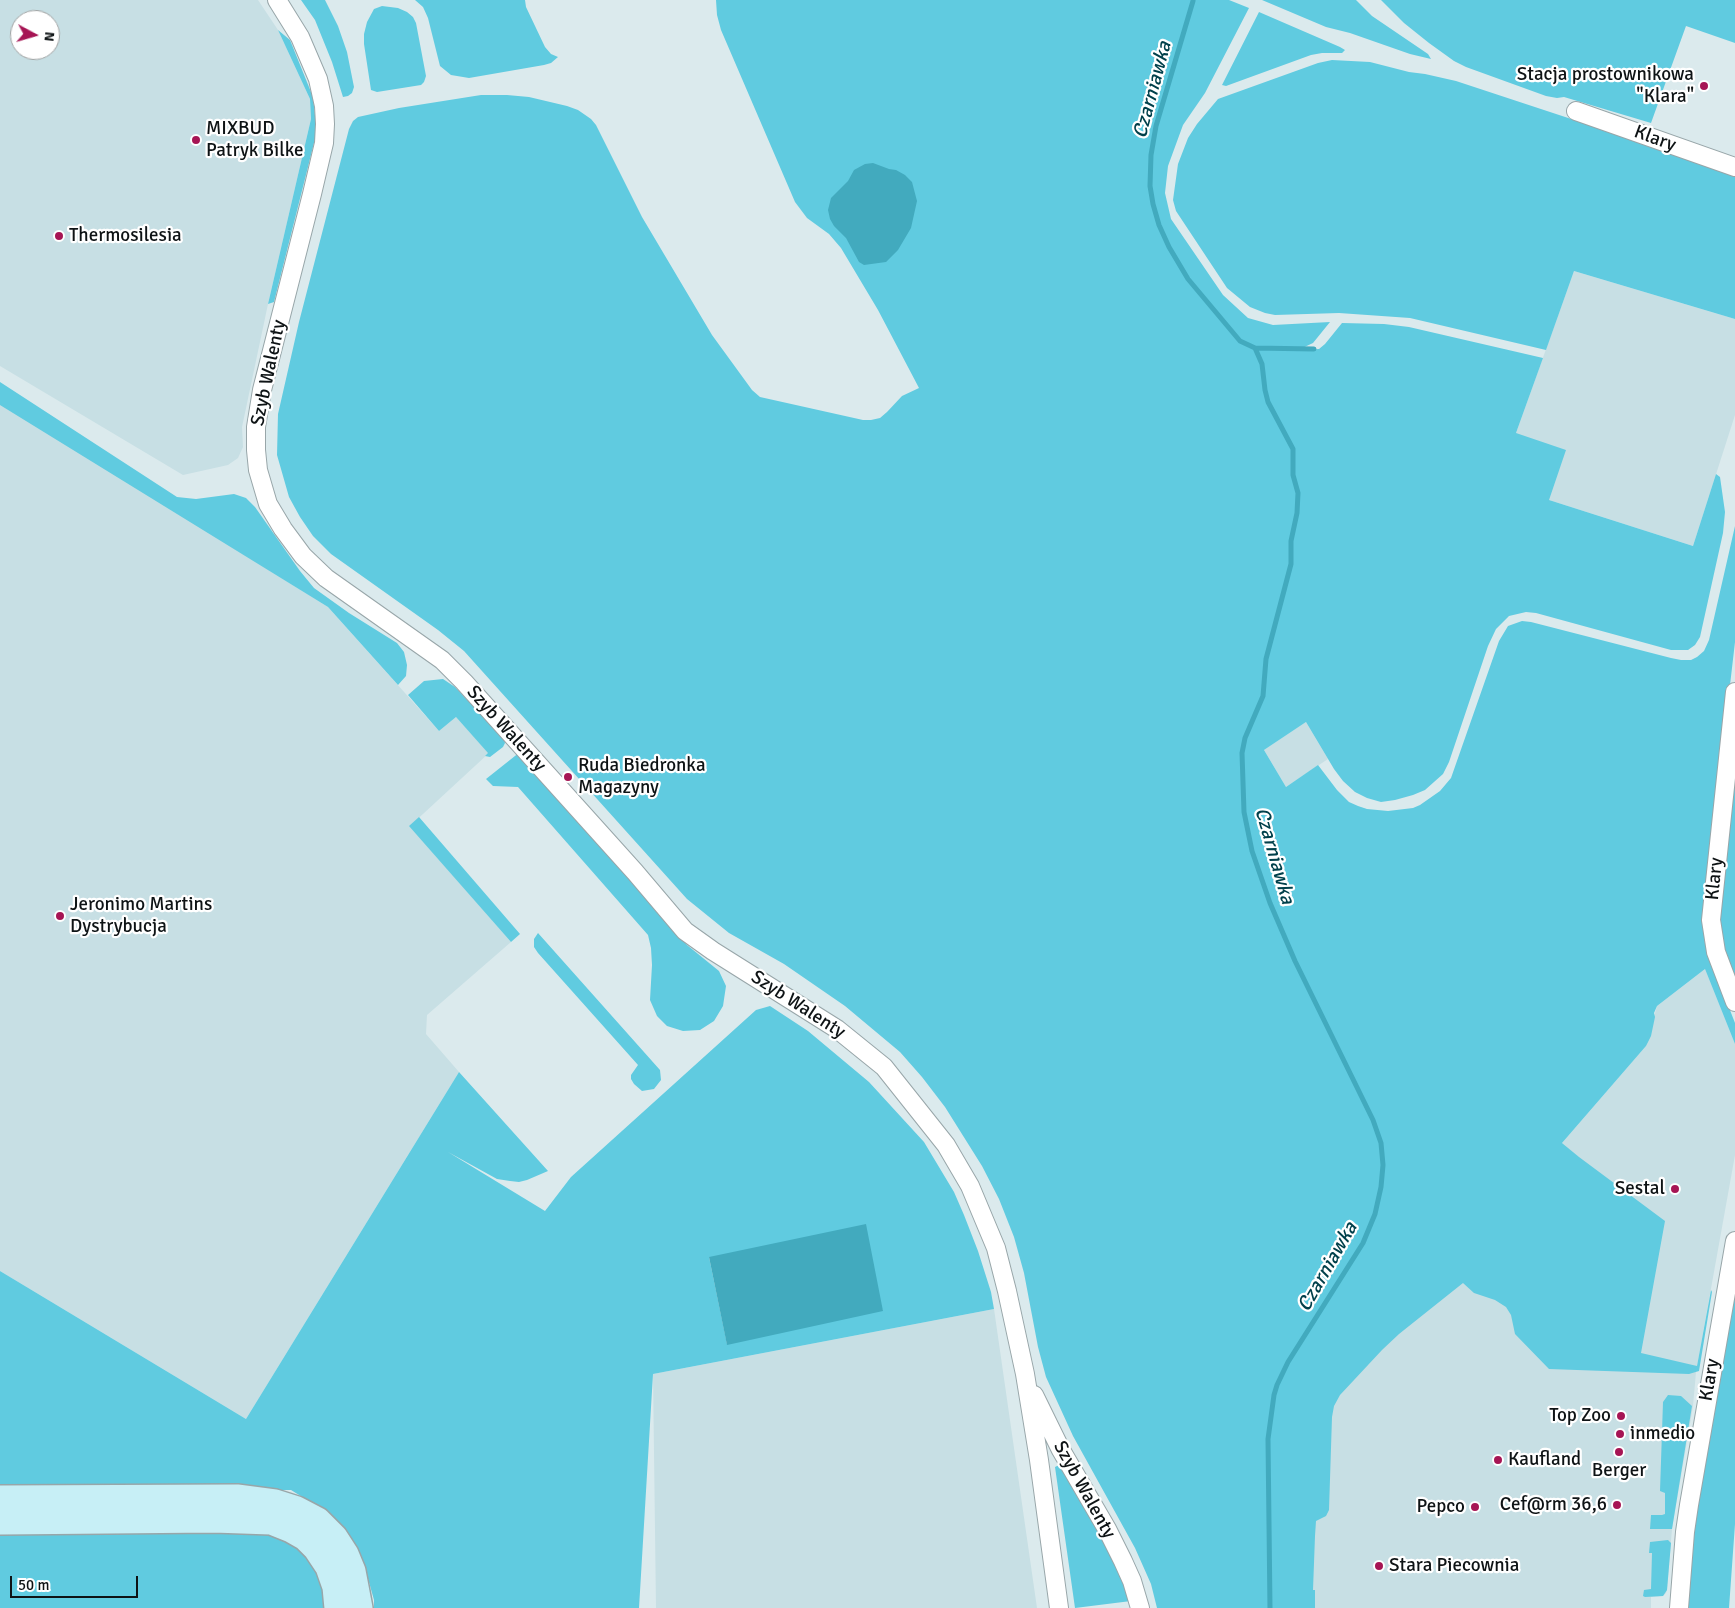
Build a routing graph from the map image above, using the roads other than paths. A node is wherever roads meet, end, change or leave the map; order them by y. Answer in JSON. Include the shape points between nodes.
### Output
{"nodes":[{"id":1,"x":277,"y":0,"type":"edge"},
{"id":2,"x":1576,"y":110,"type":"dead end"},
{"id":3,"x":1735,"y":167,"type":"edge"},
{"id":4,"x":1735,"y":692,"type":"edge"},
{"id":5,"x":1735,"y":1002,"type":"edge"},
{"id":6,"x":1735,"y":1242,"type":"edge"},
{"id":7,"x":1025,"y":1374,"type":"junction"},
{"id":8,"x":0,"y":1498,"type":"edge"},
{"id":9,"x":0,"y":1522,"type":"edge"},
{"id":10,"x":337,"y":1608,"type":"edge"},
{"id":11,"x":360,"y":1608,"type":"edge"},
{"id":12,"x":1059,"y":1608,"type":"edge"},
{"id":13,"x":1140,"y":1608,"type":"edge"},
{"id":14,"x":1679,"y":1608,"type":"edge"}],
"edges":[{"from":1,"to":7,"type":"street","name":"Szyb Walenty","via":[[300,37],[318,79],[325,124],[314,186],[266,374],[256,427],[258,470],[268,504],[303,556],[326,578],[433,653],[464,682],[685,931],[836,1029],[884,1067],[946,1145],[970,1186],[996,1248]]},
{"from":2,"to":3,"type":"street","name":"Klary"},
{"from":4,"to":5,"type":"street","name":"Klary","via":[[1711,920],[1716,952]]},
{"from":6,"to":14,"type":"street","name":"Klary","via":[[1689,1505]]},
{"from":7,"to":12,"type":"street","name":"Szyb Walenty"},
{"from":7,"to":13,"type":"street","name":"Szyb Walenty","via":[[1060,1450],[1123,1560]]},
{"from":8,"to":11,"type":"main road","via":[[237,1498],[275,1502],[318,1520],[335,1537],[353,1571]]},
{"from":9,"to":10,"type":"main road","via":[[271,1522],[305,1538],[316,1549],[328,1567],[335,1587]]}]}
